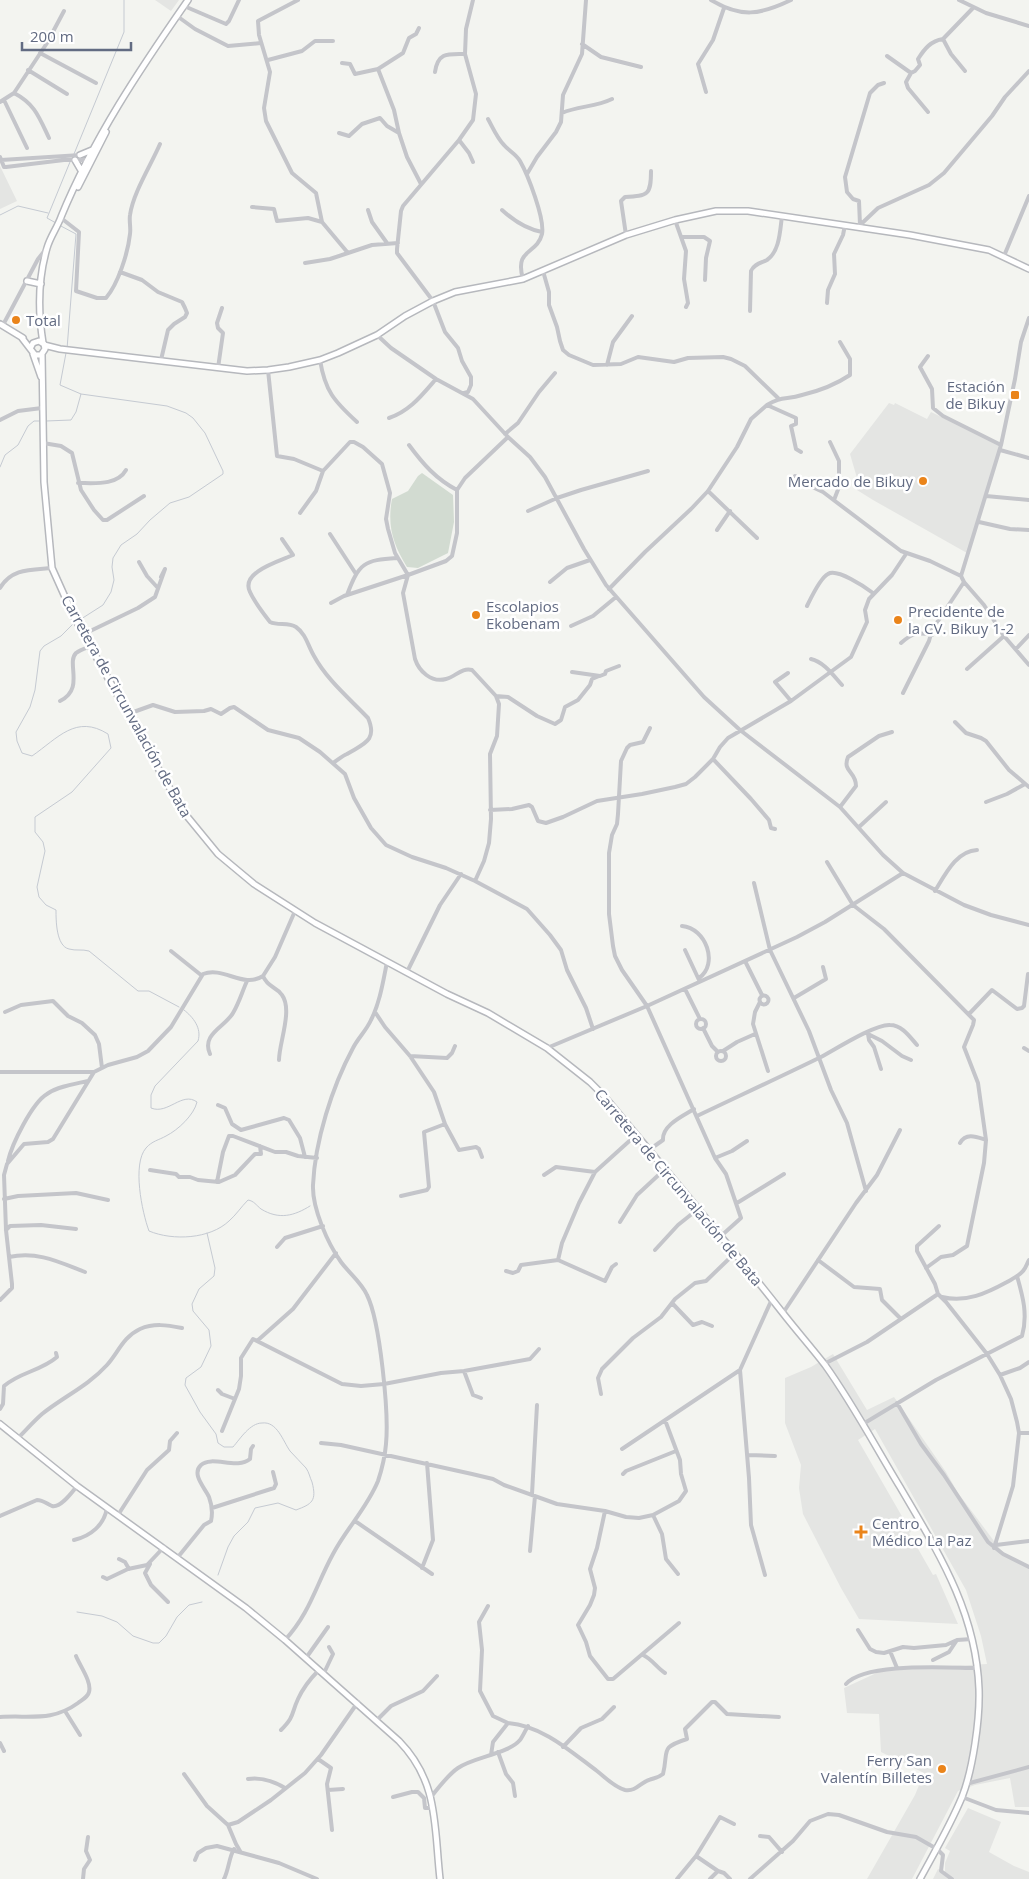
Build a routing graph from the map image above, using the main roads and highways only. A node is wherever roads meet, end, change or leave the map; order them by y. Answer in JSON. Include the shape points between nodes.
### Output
{"nodes":[{"id":1,"x":188,"y":0,"type":"edge"},
{"id":2,"x":91,"y":156,"type":"junction"},
{"id":3,"x":82,"y":172,"type":"junction"},
{"id":4,"x":61,"y":218,"type":"junction"},
{"id":5,"x":1029,"y":269,"type":"edge"},
{"id":6,"x":27,"y":282,"type":"road end"},
{"id":7,"x":41,"y":284,"type":"junction"},
{"id":8,"x":1,"y":324,"type":"edge"},
{"id":9,"x":40,"y":324,"type":"junction"},
{"id":10,"x":33,"y":344,"type":"junction"},
{"id":11,"x":44,"y":344,"type":"junction"},
{"id":12,"x":61,"y":350,"type":"junction"},
{"id":13,"x":43,"y":353,"type":"junction"},
{"id":14,"x":33,"y":354,"type":"junction"},
{"id":15,"x":42,"y":380,"type":"junction"},
{"id":16,"x":0,"y":1424,"type":"edge"},
{"id":17,"x":440,"y":1879,"type":"edge"},
{"id":18,"x":920,"y":1879,"type":"edge"}],
"edges":[{"from":1,"to":2,"type":"main road","via":[[160,38]]},
{"from":2,"to":3,"type":"main road"},
{"from":2,"to":3,"type":"main road","via":[[77,157]]},
{"from":2,"to":4,"type":"main road"},
{"from":3,"to":4,"type":"main road"},
{"from":4,"to":7,"type":"main road","via":[[47,247]]},
{"from":5,"to":12,"type":"main road","via":[[989,250],[859,226],[748,211],[724,211],[675,220],[626,235],[523,279],[455,292],[405,316],[377,335],[320,360],[268,370],[218,368]]},
{"from":6,"to":7,"type":"main road"},
{"from":7,"to":9,"type":"main road"},
{"from":8,"to":10,"type":"main road"},
{"from":9,"to":10,"type":"main road"},
{"from":9,"to":11,"type":"main road"},
{"from":10,"to":11,"type":"main road","via":[[39,341]]},
{"from":10,"to":14,"type":"main road"},
{"from":11,"to":12,"type":"main road"},
{"from":11,"to":13,"type":"main road"},
{"from":12,"to":13,"type":"main road"},
{"from":13,"to":14,"type":"main road"},
{"from":13,"to":15,"type":"main road","name":"Carretera de Circunvalación de Bata"},
{"from":14,"to":15,"type":"main road","name":"Carretera de Circunvalación de Bata"},
{"from":15,"to":18,"type":"main road","name":"Carretera de Circunvalación de Bata","via":[[48,540],[52,568],[90,646],[174,796],[201,835],[235,869],[295,911],[488,1013],[547,1048],[590,1082],[736,1253],[824,1364],[920,1519],[949,1572],[968,1621],[977,1668],[979,1717],[962,1797]]},
{"from":16,"to":17,"type":"main road","via":[[77,1486],[285,1640],[400,1740],[425,1777],[431,1797]]}]}
